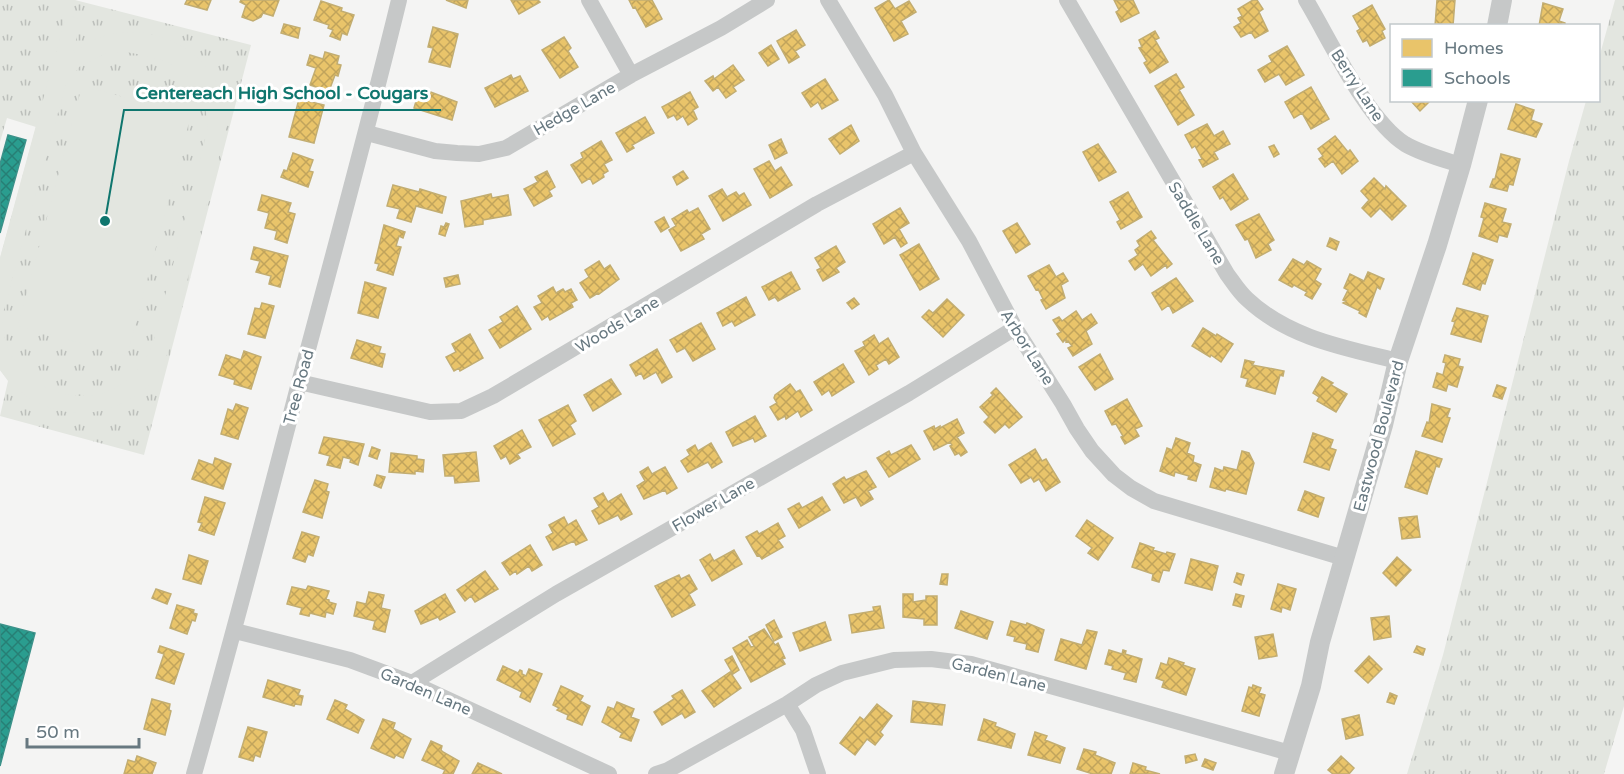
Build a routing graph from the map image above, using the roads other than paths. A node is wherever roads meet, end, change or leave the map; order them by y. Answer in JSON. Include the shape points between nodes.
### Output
{"nodes":[{"id":1,"x":399,"y":0,"type":"edge"},
{"id":2,"x":589,"y":0,"type":"edge"},
{"id":3,"x":767,"y":0,"type":"edge"},
{"id":4,"x":828,"y":0,"type":"edge"},
{"id":5,"x":1067,"y":0,"type":"edge"},
{"id":6,"x":1306,"y":0,"type":"edge"},
{"id":7,"x":1502,"y":0,"type":"edge"},
{"id":8,"x":1497,"y":24,"type":"edge"},
{"id":9,"x":631,"y":75,"type":"junction"},
{"id":10,"x":1477,"y":102,"type":"edge"},
{"id":11,"x":367,"y":133,"type":"junction"},
{"id":12,"x":914,"y":153,"type":"junction"},
{"id":13,"x":1461,"y":165,"type":"junction"},
{"id":14,"x":1015,"y":328,"type":"junction"},
{"id":15,"x":1398,"y":361,"type":"junction"},
{"id":16,"x":299,"y":382,"type":"junction"},
{"id":17,"x":1344,"y":558,"type":"junction"},
{"id":18,"x":235,"y":631,"type":"junction"},
{"id":19,"x":412,"y":683,"type":"junction"},
{"id":20,"x":787,"y":704,"type":"junction"},
{"id":21,"x":1290,"y":753,"type":"junction"},
{"id":22,"x":194,"y":774,"type":"edge"},
{"id":23,"x":609,"y":774,"type":"edge"},
{"id":24,"x":656,"y":774,"type":"edge"},
{"id":25,"x":818,"y":774,"type":"edge"},
{"id":26,"x":1284,"y":774,"type":"edge"}],
"edges":[{"from":1,"to":11,"type":"street","name":"Tree Road"},
{"from":2,"to":9,"type":"street"},
{"from":3,"to":9,"type":"street","name":"Hedge Lane"},
{"from":4,"to":12,"type":"street","name":"Arbor Lane","via":[[885,95]]},
{"from":5,"to":15,"type":"street","name":"Saddle Lane","via":[[1227,274],[1245,298],[1289,329]]},
{"from":6,"to":13,"type":"street","name":"Berry Lane","via":[[1370,108],[1388,129],[1426,154]]},
{"from":7,"to":8,"type":"street"},
{"from":9,"to":11,"type":"street","name":"Hedge Lane","via":[[506,147],[488,152],[435,151]]},
{"from":10,"to":13,"type":"street","name":"Eastwood Boulevard"},
{"from":11,"to":16,"type":"street","name":"Tree Road"},
{"from":12,"to":14,"type":"street","name":"Arbor Lane","via":[[969,241]]},
{"from":12,"to":16,"type":"street","name":"Woods Lane","via":[[817,204],[493,396],[461,411],[430,412]]},
{"from":13,"to":15,"type":"street","name":"Eastwood Boulevard"},
{"from":14,"to":17,"type":"street","name":"Arbor Lane","via":[[1092,451],[1131,488],[1180,510]]},
{"from":14,"to":19,"type":"street","name":"Flower Lane","via":[[909,393],[556,594]]},
{"from":15,"to":17,"type":"street","name":"Eastwood Boulevard"},
{"from":16,"to":18,"type":"street","name":"Tree Road"},
{"from":17,"to":21,"type":"street","name":"Eastwood Boulevard"},
{"from":18,"to":19,"type":"street","name":"Garden Lane","via":[[350,660]]},
{"from":18,"to":22,"type":"street","name":"Tree Road"},
{"from":19,"to":23,"type":"street","name":"Garden Lane"},
{"from":20,"to":21,"type":"street","name":"Garden Lane","via":[[842,673],[894,660],[931,659],[971,664]]},
{"from":20,"to":24,"type":"street","name":"Garden Lane"},
{"from":20,"to":25,"type":"street","via":[[803,730]]},
{"from":21,"to":26,"type":"street","name":"Eastwood Boulevard"}]}
